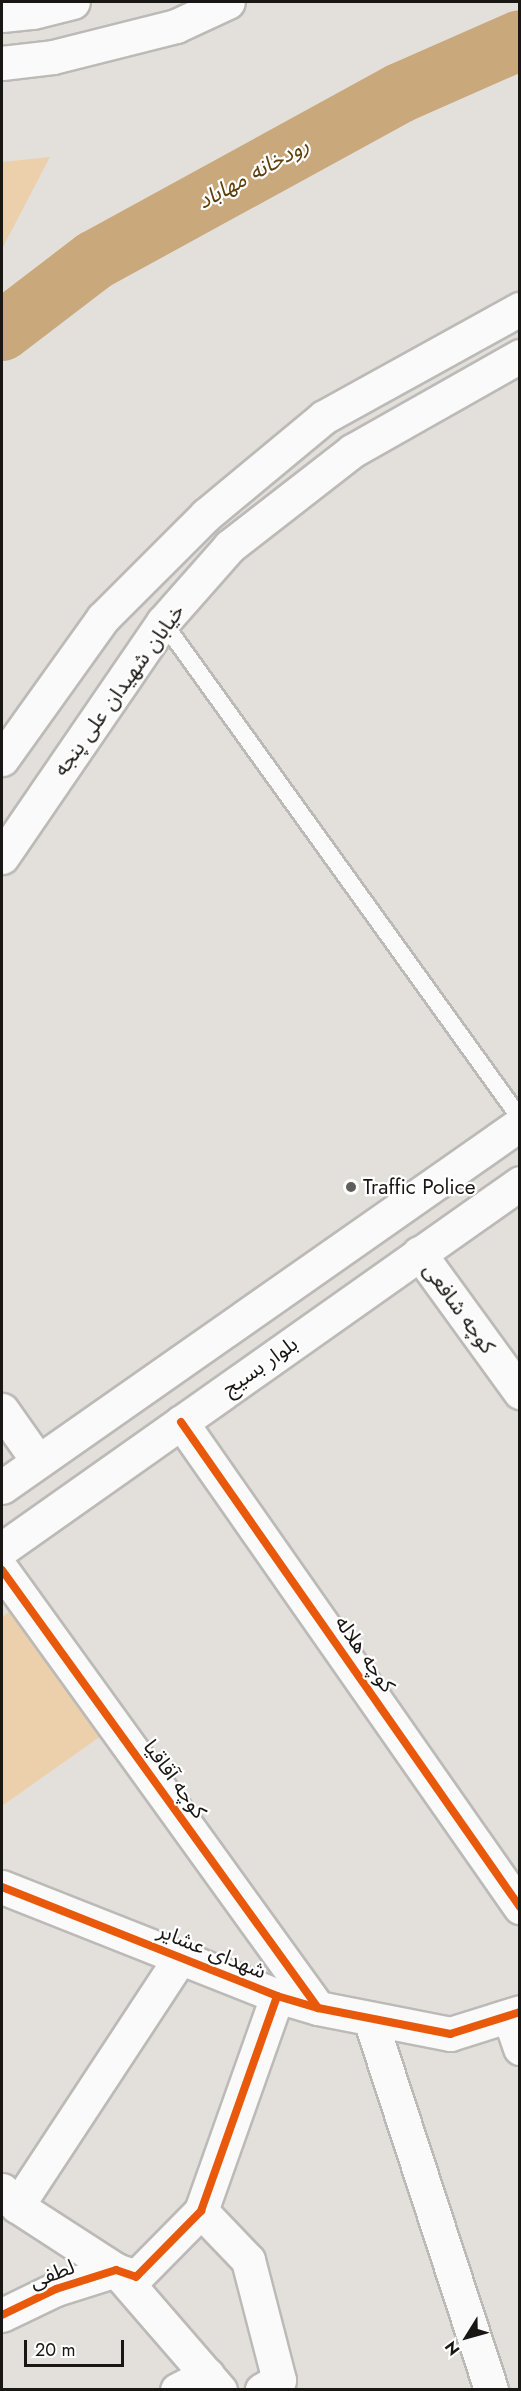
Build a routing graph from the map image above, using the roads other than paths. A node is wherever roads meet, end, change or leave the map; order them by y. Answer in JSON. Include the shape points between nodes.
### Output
{"nodes":[{"id":1,"x":73,"y":2,"type":"edge"},
{"id":2,"x":228,"y":2,"type":"edge"},
{"id":3,"x":2,"y":15,"type":"edge"},
{"id":4,"x":2,"y":63,"type":"edge"},
{"id":5,"x":519,"y":309,"type":"edge"},
{"id":6,"x":519,"y":356,"type":"edge"},
{"id":7,"x":163,"y":622,"type":"junction"},
{"id":8,"x":2,"y":759,"type":"edge"},
{"id":9,"x":2,"y":857,"type":"edge"},
{"id":10,"x":519,"y":1118,"type":"edge"},
{"id":11,"x":519,"y":1124,"type":"edge"},
{"id":12,"x":519,"y":1183,"type":"edge"},
{"id":13,"x":419,"y":1253,"type":"junction"},
{"id":14,"x":519,"y":1392,"type":"edge"},
{"id":15,"x":2,"y":1410,"type":"edge"},
{"id":16,"x":181,"y":1422,"type":"junction"},
{"id":17,"x":38,"y":1461,"type":"junction"},
{"id":18,"x":2,"y":1487,"type":"edge"},
{"id":19,"x":2,"y":1549,"type":"edge"},
{"id":20,"x":2,"y":1570,"type":"edge"},
{"id":21,"x":2,"y":1887,"type":"edge"},
{"id":22,"x":519,"y":1907,"type":"edge"},
{"id":23,"x":180,"y":1958,"type":"junction"},
{"id":24,"x":277,"y":1996,"type":"junction"},
{"id":25,"x":318,"y":2008,"type":"junction"},
{"id":26,"x":514,"y":2014,"type":"edge"},
{"id":27,"x":370,"y":2019,"type":"junction"},
{"id":28,"x":519,"y":2048,"type":"edge"},
{"id":29,"x":9,"y":2198,"type":"edge"},
{"id":30,"x":201,"y":2211,"type":"junction"},
{"id":31,"x":116,"y":2270,"type":"junction"},
{"id":32,"x":2,"y":2315,"type":"edge"},
{"id":33,"x":213,"y":2382,"type":"edge"},
{"id":34,"x":177,"y":2390,"type":"edge"},
{"id":35,"x":261,"y":2390,"type":"edge"},
{"id":36,"x":491,"y":2390,"type":"edge"}],
"edges":[{"from":1,"to":3,"type":"street"},
{"from":2,"to":4,"type":"street","via":[[176,26],[53,57]]},
{"from":5,"to":8,"type":"street","via":[[324,417],[206,514],[104,618]]},
{"from":6,"to":7,"type":"street","name":"خیابان شهیدان علی پنجه","via":[[352,451],[230,546]]},
{"from":7,"to":9,"type":"street","name":"خیابان شهیدان علی پنجه"},
{"from":7,"to":10,"type":"lane"},
{"from":11,"to":17,"type":"street"},
{"from":12,"to":13,"type":"street","name":"بلوار بسیج"},
{"from":13,"to":14,"type":"street","name":"کوچه شافعی"},
{"from":13,"to":16,"type":"street","name":"بلوار بسیج"},
{"from":15,"to":17,"type":"street"},
{"from":16,"to":19,"type":"street","name":"بلوار بسیج"},
{"from":16,"to":22,"type":"street","name":"کوچه هلاله"},
{"from":17,"to":18,"type":"street"},
{"from":20,"to":25,"type":"street","name":"کوچه آقاقیا"},
{"from":21,"to":23,"type":"street","name":"شهدای عشایر"},
{"from":23,"to":24,"type":"street","name":"شهدای عشایر"},
{"from":23,"to":29,"type":"street"},
{"from":24,"to":25,"type":"street","name":"شهدای عشایر"},
{"from":24,"to":30,"type":"street"},
{"from":25,"to":27,"type":"street","name":"شهدای عشایر"},
{"from":26,"to":27,"type":"street","name":"شهدای عشایر","via":[[450,2034]]},
{"from":26,"to":28,"type":"street"},
{"from":27,"to":36,"type":"street"},
{"from":29,"to":31,"type":"street"},
{"from":30,"to":31,"type":"street","via":[[136,2277]]},
{"from":30,"to":35,"type":"street","via":[[248,2260],[279,2380]]},
{"from":31,"to":32,"type":"street","name":"لطفی","via":[[56,2289]]},
{"from":31,"to":33,"type":"street"},
{"from":33,"to":34,"type":"street"}]}
